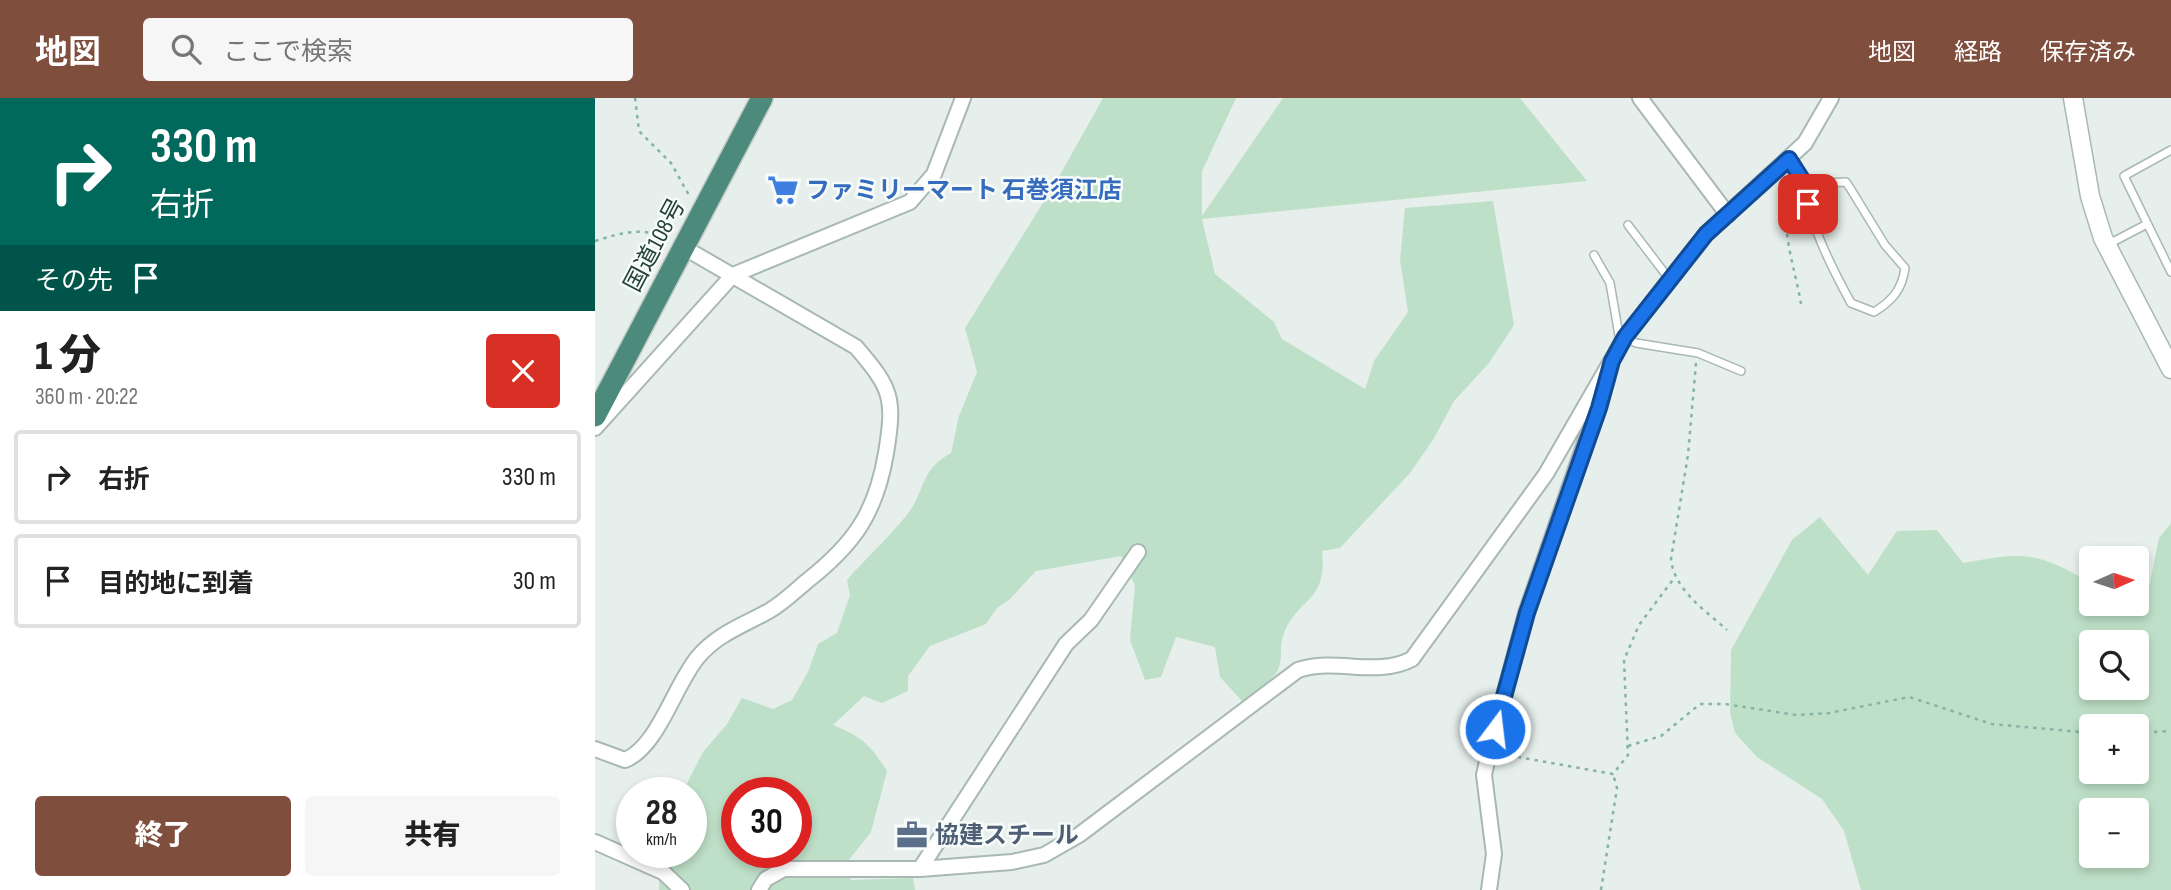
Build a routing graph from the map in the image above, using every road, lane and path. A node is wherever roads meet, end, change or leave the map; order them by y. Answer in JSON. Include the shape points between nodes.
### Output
{"nodes":[{"id":1,"x":635,"y":98,"type":"edge"},
{"id":2,"x":762,"y":98,"type":"edge"},
{"id":3,"x":963,"y":98,"type":"edge"},
{"id":4,"x":1640,"y":98,"type":"edge"},
{"id":5,"x":1831,"y":98,"type":"edge"},
{"id":6,"x":2073,"y":98,"type":"edge"},
{"id":7,"x":2171,"y":150,"type":"edge"},
{"id":8,"x":1789,"y":159,"type":"junction"},
{"id":9,"x":1799,"y":176,"type":"junction"},
{"id":10,"x":1805,"y":184,"type":"junction"},
{"id":11,"x":700,"y":215,"type":"junction"},
{"id":12,"x":1728,"y":215,"type":"junction"},
{"id":13,"x":2147,"y":224,"type":"junction"},
{"id":14,"x":1628,"y":225,"type":"dead end"},
{"id":15,"x":595,"y":241,"type":"edge"},
{"id":16,"x":2106,"y":245,"type":"junction"},
{"id":17,"x":683,"y":247,"type":"junction"},
{"id":18,"x":1594,"y":255,"type":"dead end"},
{"id":19,"x":2171,"y":272,"type":"edge"},
{"id":20,"x":733,"y":275,"type":"junction"},
{"id":21,"x":1671,"y":280,"type":"junction"},
{"id":22,"x":1801,"y":304,"type":"dead end"},
{"id":23,"x":1623,"y":341,"type":"junction"},
{"id":24,"x":1697,"y":353,"type":"junction"},
{"id":25,"x":1612,"y":361,"type":"junction"},
{"id":26,"x":2171,"y":369,"type":"edge"},
{"id":27,"x":1741,"y":370,"type":"dead end"},
{"id":28,"x":595,"y":416,"type":"edge"},
{"id":29,"x":595,"y":428,"type":"edge"},
{"id":30,"x":1138,"y":552,"type":"dead end"},
{"id":31,"x":1675,"y":576,"type":"junction"},
{"id":32,"x":1727,"y":630,"type":"dead end"},
{"id":33,"x":2171,"y":731,"type":"edge"},
{"id":34,"x":2079,"y":732,"type":"edge"},
{"id":35,"x":2149,"y":732,"type":"edge"},
{"id":36,"x":1628,"y":746,"type":"junction"},
{"id":37,"x":595,"y":749,"type":"edge"},
{"id":38,"x":1489,"y":752,"type":"junction"},
{"id":39,"x":1613,"y":774,"type":"junction"},
{"id":40,"x":595,"y":842,"type":"edge"},
{"id":41,"x":920,"y":869,"type":"junction"},
{"id":42,"x":682,"y":890,"type":"edge"},
{"id":43,"x":759,"y":890,"type":"edge"},
{"id":44,"x":1489,"y":890,"type":"edge"},
{"id":45,"x":1601,"y":890,"type":"edge"}],
"edges":[{"from":1,"to":11,"type":"path","via":[[639,131],[671,163]]},
{"from":2,"to":11,"type":"highway","name":"国道108号"},
{"from":3,"to":20,"type":"street","via":[[934,174],[910,202]]},
{"from":4,"to":12,"type":"street"},
{"from":5,"to":8,"type":"street","via":[[1812,135]]},
{"from":6,"to":16,"type":"street","via":[[2090,196]]},
{"from":7,"to":13,"type":"lane","via":[[2125,173]]},
{"from":8,"to":9,"type":"lane"},
{"from":8,"to":12,"type":"street"},
{"from":9,"to":10,"type":"lane"},
{"from":9,"to":22,"type":"path","via":[[1787,200],[1791,268]]},
{"from":10,"to":10,"type":"lane","via":[[1846,182],[1905,268],[1897,294],[1889,303],[1874,312],[1851,303],[1808,204]]},
{"from":11,"to":17,"type":"highway","name":"国道108号"},
{"from":12,"to":21,"type":"street","via":[[1706,234]]},
{"from":13,"to":16,"type":"lane"},
{"from":13,"to":19,"type":"lane"},
{"from":14,"to":21,"type":"lane"},
{"from":15,"to":17,"type":"path","via":[[633,231],[656,233]]},
{"from":16,"to":26,"type":"street"},
{"from":17,"to":20,"type":"street"},
{"from":17,"to":28,"type":"highway","name":"国道108号"},
{"from":18,"to":23,"type":"lane","via":[[1610,283]]},
{"from":20,"to":29,"type":"street"},
{"from":20,"to":37,"type":"street","via":[[830,329],[856,347],[876,371],[893,413],[881,479],[862,525],[837,557],[773,609],[716,639],[698,657],[645,748],[625,760]]},
{"from":21,"to":23,"type":"street"},
{"from":23,"to":24,"type":"lane"},
{"from":23,"to":25,"type":"street"},
{"from":24,"to":27,"type":"lane"},
{"from":24,"to":31,"type":"path","via":[[1689,455],[1671,559]]},
{"from":25,"to":38,"type":"street","via":[[1527,613]]},
{"from":25,"to":41,"type":"street","via":[[1538,485],[1412,659],[1374,669],[1324,664],[1298,670],[1051,852],[1030,860]]},
{"from":30,"to":41,"type":"street","via":[[1091,620],[1066,644]]},
{"from":31,"to":32,"type":"path"},
{"from":31,"to":36,"type":"path","via":[[1639,625],[1624,660]]},
{"from":33,"to":35,"type":"path"},
{"from":34,"to":36,"type":"path","via":[[1992,724],[1909,697],[1796,715],[1700,704],[1661,736]]},
{"from":36,"to":39,"type":"path","via":[[1625,763]]},
{"from":38,"to":39,"type":"path"},
{"from":38,"to":44,"type":"street","via":[[1484,775],[1494,854]]},
{"from":39,"to":45,"type":"path","via":[[1617,788]]},
{"from":40,"to":42,"type":"street","via":[[663,872]]},
{"from":41,"to":43,"type":"street","via":[[784,869],[769,876]]}]}
